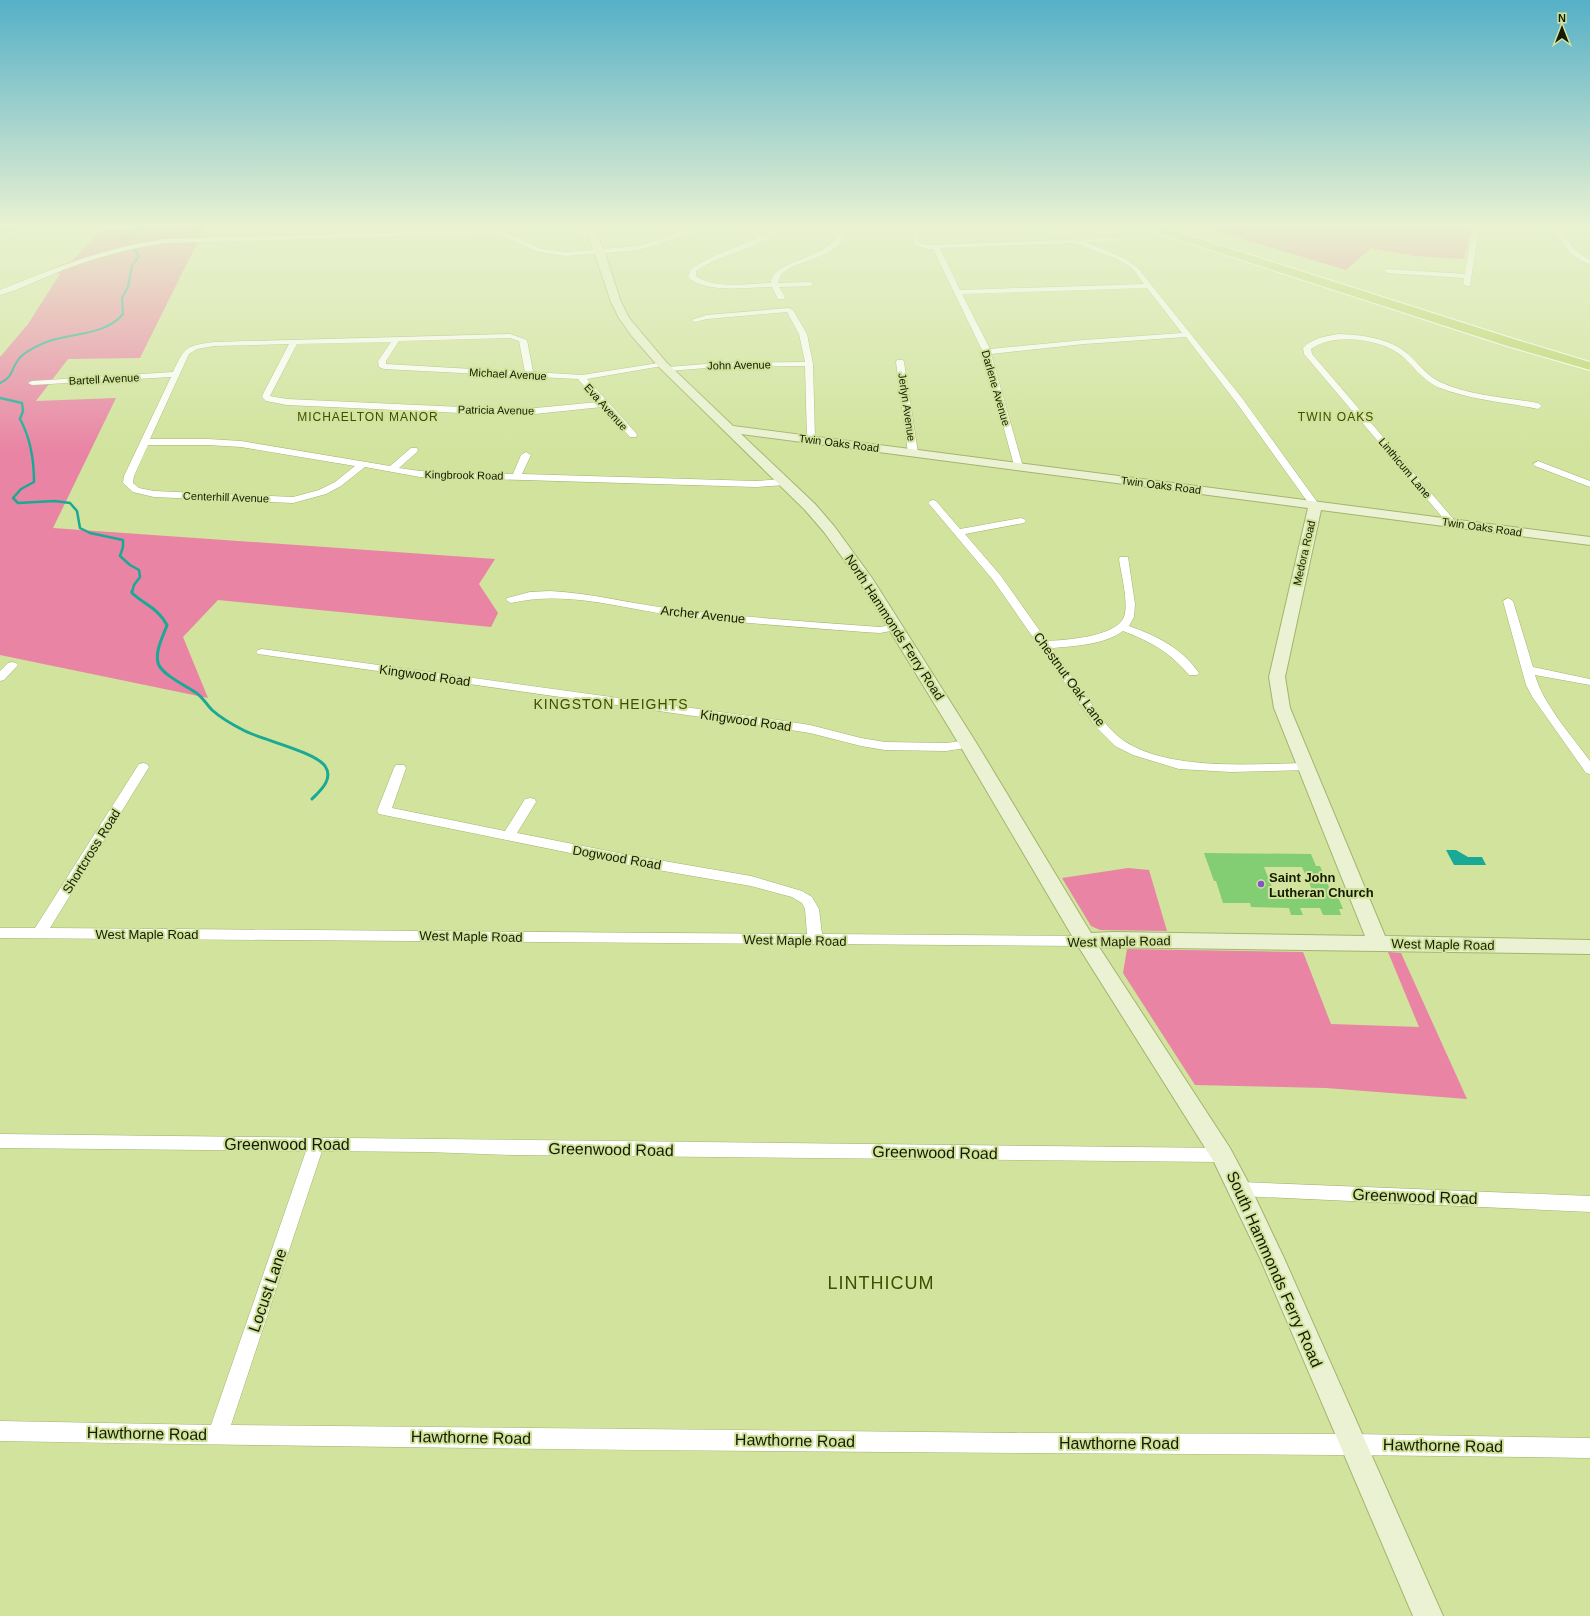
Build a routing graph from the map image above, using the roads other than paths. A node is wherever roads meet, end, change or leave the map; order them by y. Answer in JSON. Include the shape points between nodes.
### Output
{"nodes":[{"id":1,"x":617,"y":301,"type":"edge"},
{"id":2,"x":963,"y":301,"type":"edge"},
{"id":3,"x":1162,"y":301,"type":"edge"},
{"id":4,"x":1384,"y":301,"type":"edge"},
{"id":5,"x":1409,"y":301,"type":"edge"},
{"id":6,"x":695,"y":320,"type":"dead end"},
{"id":7,"x":1188,"y":335,"type":"junction"},
{"id":8,"x":397,"y":339,"type":"junction"},
{"id":9,"x":294,"y":342,"type":"junction"},
{"id":10,"x":987,"y":352,"type":"junction"},
{"id":11,"x":1590,"y":356,"type":"edge"},
{"id":12,"x":900,"y":362,"type":"dead end"},
{"id":13,"x":809,"y":364,"type":"junction"},
{"id":14,"x":665,"y":367,"type":"junction"},
{"id":15,"x":1590,"y":367,"type":"edge"},
{"id":16,"x":176,"y":374,"type":"junction"},
{"id":17,"x":529,"y":374,"type":"junction"},
{"id":18,"x":582,"y":377,"type":"junction"},
{"id":19,"x":32,"y":383,"type":"dead end"},
{"id":20,"x":603,"y":404,"type":"junction"},
{"id":21,"x":1538,"y":406,"type":"dead end"},
{"id":22,"x":731,"y":429,"type":"junction"},
{"id":23,"x":633,"y":435,"type":"dead end"},
{"id":24,"x":811,"y":439,"type":"junction"},
{"id":25,"x":145,"y":442,"type":"junction"},
{"id":26,"x":414,"y":450,"type":"dead end"},
{"id":27,"x":913,"y":453,"type":"junction"},
{"id":28,"x":526,"y":455,"type":"dead end"},
{"id":29,"x":1538,"y":464,"type":"dead end"},
{"id":30,"x":362,"y":465,"type":"junction"},
{"id":31,"x":1018,"y":467,"type":"junction"},
{"id":32,"x":391,"y":470,"type":"junction"},
{"id":33,"x":516,"y":477,"type":"junction"},
{"id":34,"x":785,"y":482,"type":"junction"},
{"id":35,"x":1590,"y":484,"type":"edge"},
{"id":36,"x":933,"y":503,"type":"dead end"},
{"id":37,"x":1315,"y":506,"type":"junction"},
{"id":38,"x":1021,"y":522,"type":"dead end"},
{"id":39,"x":1452,"y":523,"type":"junction"},
{"id":40,"x":959,"y":532,"type":"junction"},
{"id":41,"x":1590,"y":541,"type":"edge"},
{"id":42,"x":1124,"y":559,"type":"dead end"},
{"id":43,"x":511,"y":600,"type":"dead end"},
{"id":44,"x":1508,"y":601,"type":"dead end"},
{"id":45,"x":897,"y":627,"type":"junction"},
{"id":46,"x":1123,"y":627,"type":"junction"},
{"id":47,"x":1045,"y":645,"type":"junction"},
{"id":48,"x":262,"y":652,"type":"dead end"},
{"id":49,"x":12,"y":665,"type":"dead end"},
{"id":50,"x":1529,"y":670,"type":"junction"},
{"id":51,"x":1193,"y":673,"type":"dead end"},
{"id":52,"x":0,"y":678,"type":"edge"},
{"id":53,"x":1590,"y":682,"type":"edge"},
{"id":54,"x":968,"y":744,"type":"junction"},
{"id":55,"x":142,"y":767,"type":"dead end"},
{"id":56,"x":1306,"y":767,"type":"junction"},
{"id":57,"x":400,"y":768,"type":"dead end"},
{"id":58,"x":1590,"y":770,"type":"edge"},
{"id":59,"x":530,"y":802,"type":"dead end"},
{"id":60,"x":508,"y":836,"type":"junction"},
{"id":61,"x":0,"y":933,"type":"edge"},
{"id":62,"x":40,"y":934,"type":"junction"},
{"id":63,"x":814,"y":940,"type":"junction"},
{"id":64,"x":1085,"y":941,"type":"junction"},
{"id":65,"x":1377,"y":942,"type":"junction"},
{"id":66,"x":1590,"y":947,"type":"edge"},
{"id":67,"x":0,"y":1141,"type":"edge"},
{"id":68,"x":316,"y":1145,"type":"junction"},
{"id":69,"x":1222,"y":1155,"type":"junction"},
{"id":70,"x":1240,"y":1189,"type":"junction"},
{"id":71,"x":1590,"y":1204,"type":"edge"},
{"id":72,"x":0,"y":1431,"type":"edge"},
{"id":73,"x":218,"y":1434,"type":"junction"},
{"id":74,"x":1352,"y":1444,"type":"junction"},
{"id":75,"x":1590,"y":1448,"type":"edge"},
{"id":76,"x":1428,"y":1616,"type":"edge"}],
"edges":[{"from":1,"to":14,"type":"street","name":"North Hammonds Ferry Road","via":[[635,334]]},
{"from":2,"to":10,"type":"street","name":"Darlene Avenue"},
{"from":3,"to":7,"type":"street","name":"Medora Road"},
{"from":4,"to":15,"type":"highway"},
{"from":5,"to":11,"type":"highway"},
{"from":6,"to":13,"type":"street","via":[[789,310],[803,334]]},
{"from":7,"to":10,"type":"street"},
{"from":7,"to":37,"type":"street","name":"Medora Road","via":[[1239,400]]},
{"from":8,"to":9,"type":"street"},
{"from":8,"to":17,"type":"street","via":[[510,336],[520,338],[524,343]]},
{"from":8,"to":17,"type":"street","name":"Michael Avenue","via":[[382,365]]},
{"from":9,"to":16,"type":"street","via":[[214,344],[195,347],[186,353]]},
{"from":9,"to":20,"type":"street","name":"Patricia Avenue","via":[[266,396],[269,399],[287,402],[505,412]]},
{"from":10,"to":31,"type":"street","name":"Darlene Avenue"},
{"from":12,"to":27,"type":"street","name":"Jerlyn Avenue"},
{"from":13,"to":14,"type":"street","name":"John Avenue"},
{"from":13,"to":24,"type":"street"},
{"from":14,"to":18,"type":"street","name":"Michael Avenue"},
{"from":14,"to":22,"type":"street","name":"North Hammonds Ferry Road"},
{"from":16,"to":19,"type":"street","name":"Bartell Avenue"},
{"from":16,"to":25,"type":"street"},
{"from":17,"to":18,"type":"street","name":"Michael Avenue"},
{"from":18,"to":20,"type":"street","name":"Eva Avenue"},
{"from":20,"to":23,"type":"street","name":"Eva Avenue"},
{"from":21,"to":39,"type":"street","name":"Linthicum Lane","via":[[1450,389],[1425,376],[1400,351],[1374,341],[1351,337],[1328,338],[1307,348],[1308,354]]},
{"from":22,"to":24,"type":"street","name":"Twin Oaks Road"},
{"from":22,"to":34,"type":"street","name":"North Hammonds Ferry Road"},
{"from":24,"to":27,"type":"street","name":"Twin Oaks Road"},
{"from":25,"to":30,"type":"street","name":"Kingbrook Road","via":[[241,444]]},
{"from":25,"to":30,"type":"street","name":"Centerhill Avenue","via":[[128,483],[131,488],[154,494],[294,500],[330,490]]},
{"from":26,"to":32,"type":"street"},
{"from":27,"to":31,"type":"street","name":"Twin Oaks Road"},
{"from":28,"to":33,"type":"street"},
{"from":29,"to":35,"type":"street"},
{"from":30,"to":32,"type":"street","name":"Kingbrook Road"},
{"from":31,"to":37,"type":"street","name":"Twin Oaks Road"},
{"from":32,"to":33,"type":"street","name":"Kingbrook Road","via":[[420,474]]},
{"from":33,"to":34,"type":"street","name":"Kingbrook Road","via":[[756,484]]},
{"from":34,"to":45,"type":"street","name":"North Hammonds Ferry Road","via":[[829,529],[867,580]]},
{"from":36,"to":40,"type":"street","name":"Chestnut Oak Lane"},
{"from":37,"to":39,"type":"street","name":"Twin Oaks Road"},
{"from":37,"to":56,"type":"street","name":"Medora Road","via":[[1277,677],[1282,708]]},
{"from":38,"to":40,"type":"street"},
{"from":39,"to":41,"type":"street","name":"Twin Oaks Road"},
{"from":40,"to":47,"type":"street","name":"Chestnut Oak Lane","via":[[997,578]]},
{"from":42,"to":46,"type":"street","via":[[1129,609]]},
{"from":43,"to":45,"type":"street","name":"Archer Avenue","via":[[532,595],[556,594],[680,612],[864,629]]},
{"from":44,"to":50,"type":"street"},
{"from":45,"to":54,"type":"street","name":"North Hammonds Ferry Road"},
{"from":46,"to":47,"type":"street","via":[[1079,642]]},
{"from":46,"to":51,"type":"street","via":[[1164,645],[1176,653]]},
{"from":47,"to":56,"type":"street","name":"Chestnut Oak Lane","via":[[1099,722],[1119,743],[1137,752],[1179,765],[1231,768]]},
{"from":48,"to":54,"type":"street","name":"Kingwood Road","via":[[778,724],[885,746],[946,747]]},
{"from":49,"to":52,"type":"street"},
{"from":50,"to":53,"type":"street"},
{"from":50,"to":58,"type":"street","via":[[1532,685],[1539,698]]},
{"from":54,"to":64,"type":"street","name":"North Hammonds Ferry Road"},
{"from":55,"to":62,"type":"street","name":"Shortcross Road"},
{"from":56,"to":65,"type":"street","name":"Medora Road"},
{"from":57,"to":60,"type":"street","name":"Dogwood Road","via":[[384,811]]},
{"from":59,"to":60,"type":"street"},
{"from":60,"to":63,"type":"street","name":"Dogwood Road","via":[[751,882],[797,894],[807,900],[812,909]]},
{"from":61,"to":62,"type":"street","name":"West Maple Road"},
{"from":62,"to":63,"type":"street","name":"West Maple Road"},
{"from":63,"to":64,"type":"street","name":"West Maple Road"},
{"from":64,"to":65,"type":"street","name":"West Maple Road","via":[[1120,939]]},
{"from":64,"to":69,"type":"street","name":"South Hammonds Ferry Road"},
{"from":65,"to":66,"type":"street","name":"West Maple Road"},
{"from":67,"to":68,"type":"street","name":"Greenwood Road"},
{"from":68,"to":69,"type":"street","name":"Greenwood Road"},
{"from":68,"to":73,"type":"street","name":"Locust Lane"},
{"from":69,"to":70,"type":"street","name":"South Hammonds Ferry Road"},
{"from":70,"to":71,"type":"street","name":"Greenwood Road"},
{"from":70,"to":74,"type":"street","name":"South Hammonds Ferry Road"},
{"from":72,"to":73,"type":"street","name":"Hawthorne Road"},
{"from":73,"to":74,"type":"street","name":"Hawthorne Road"},
{"from":74,"to":75,"type":"street","name":"Hawthorne Road"},
{"from":74,"to":76,"type":"street","name":"South Hammonds Ferry Road"}]}
